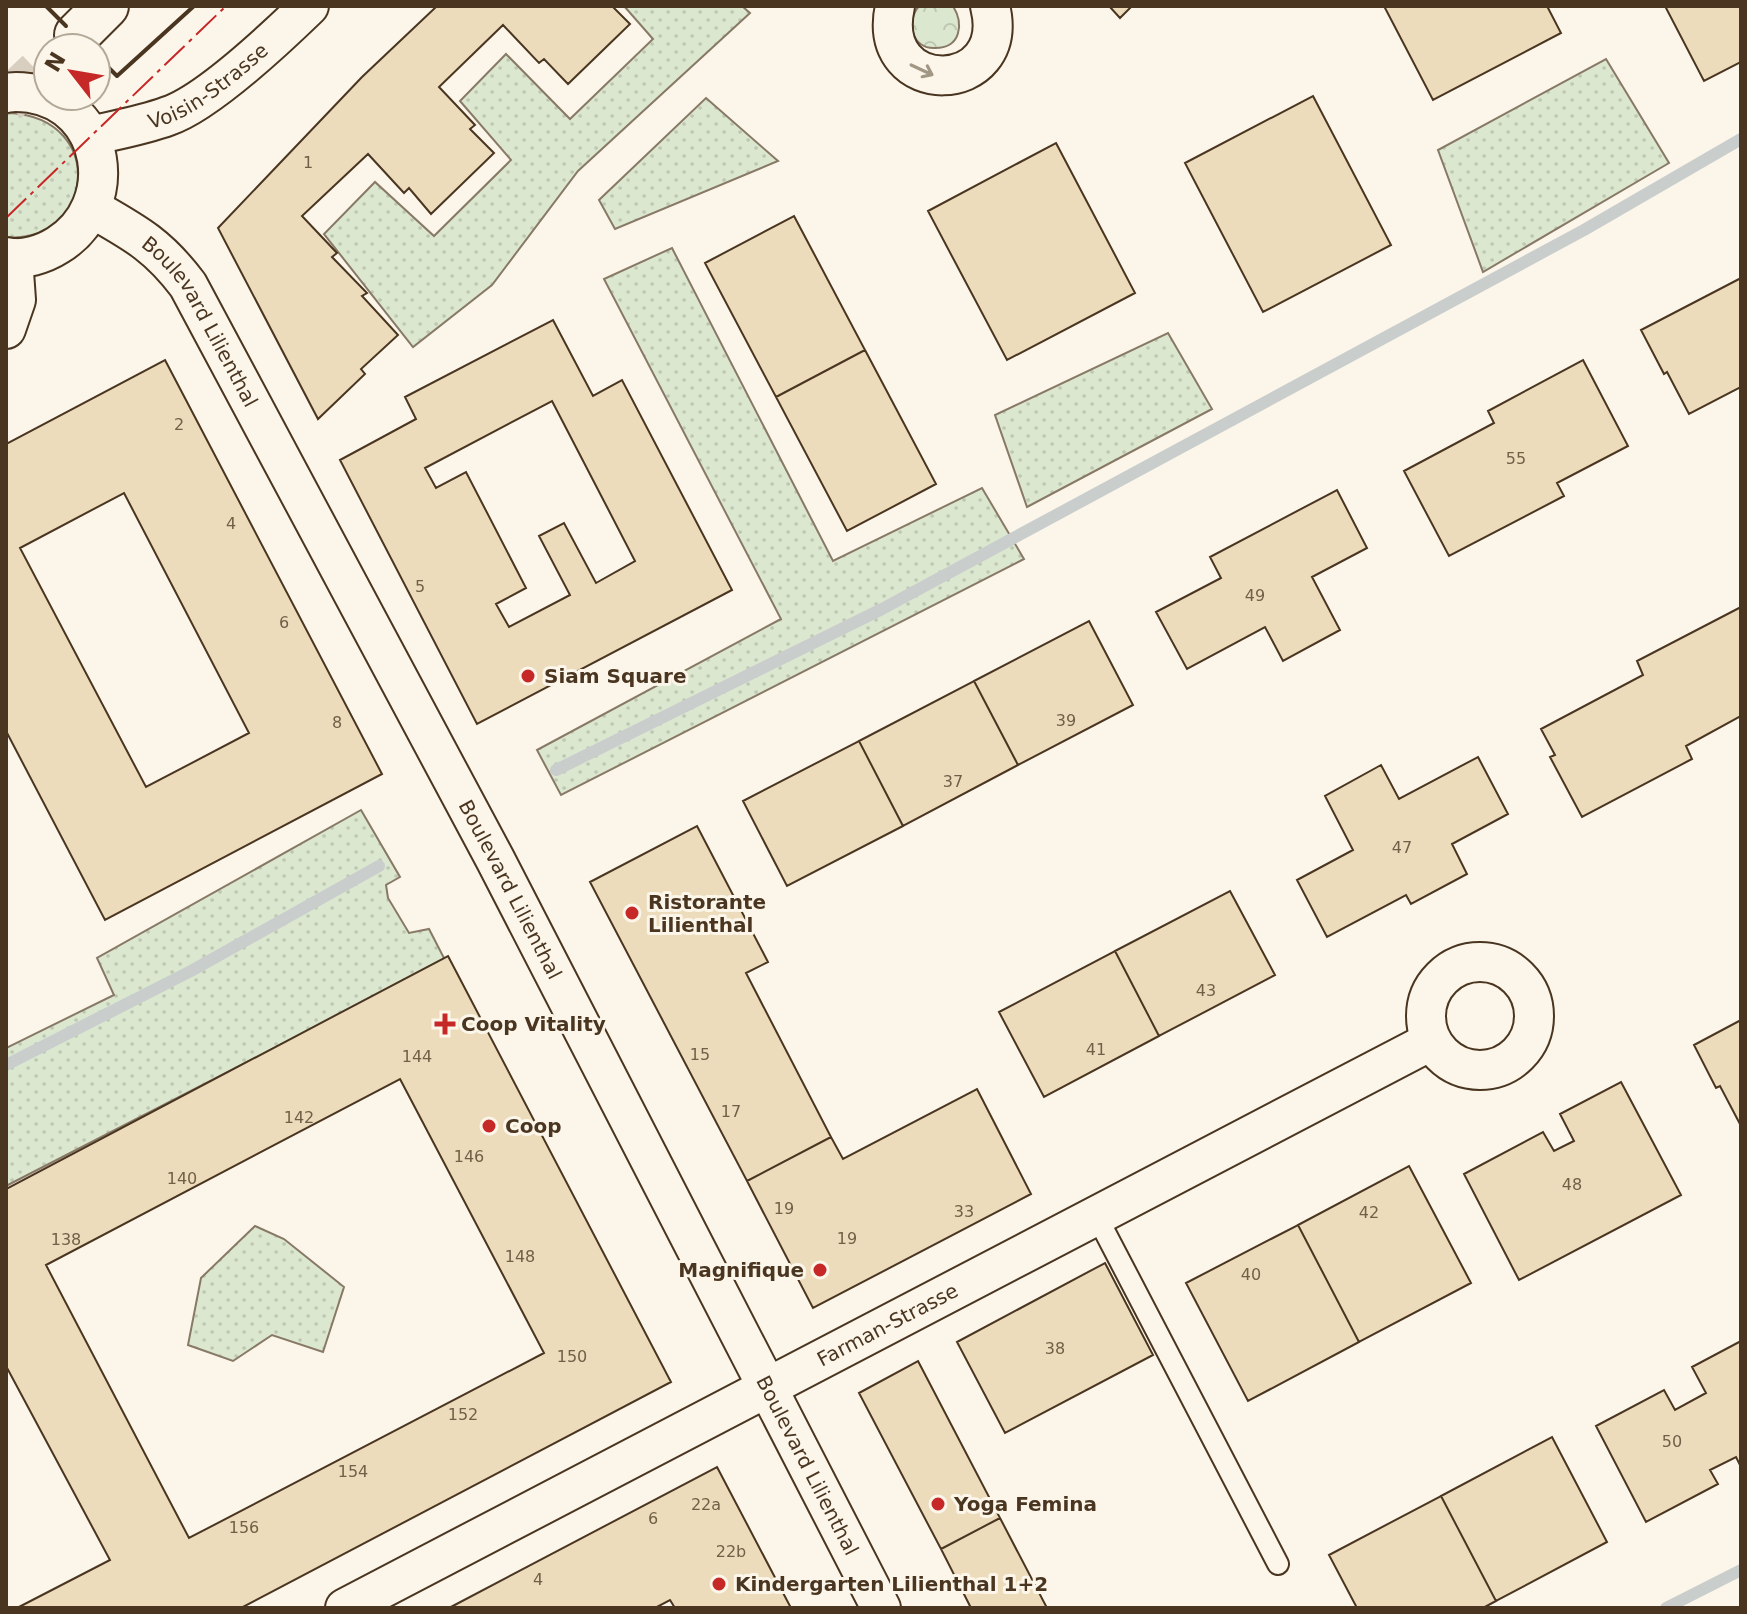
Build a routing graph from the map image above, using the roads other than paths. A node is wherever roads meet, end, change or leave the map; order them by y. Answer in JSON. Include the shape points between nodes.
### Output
{"nodes":[{"id":1,"x":309,"y":6,"type":"edge"},
{"id":2,"x":895,"y":6,"type":"edge"},
{"id":3,"x":990,"y":6,"type":"edge"},
{"id":4,"x":6,"y":93,"type":"edge"},
{"id":5,"x":90,"y":136,"type":"junction"},
{"id":6,"x":93,"y":209,"type":"junction"},
{"id":7,"x":10,"y":258,"type":"edge"},
{"id":8,"x":6,"y":329,"type":"edge"},
{"id":9,"x":1431,"y":1041,"type":"dead end"},
{"id":10,"x":1096,"y":1215,"type":"junction"},
{"id":11,"x":767,"y":1386,"type":"junction"},
{"id":12,"x":1278,"y":1564,"type":"dead end"},
{"id":13,"x":345,"y":1608,"type":"edge"},
{"id":14,"x":881,"y":1608,"type":"edge"}],
"edges":[{"from":1,"to":5,"type":"street","name":"Voisin-Strasse","via":[[171,116]]},
{"from":2,"to":3,"type":"street","one_way":true,"via":[[893,32],[902,56],[914,68],[945,77],[976,65],[986,53],[993,38]]},
{"from":4,"to":5,"type":"street","via":[[44,96],[71,111]]},
{"from":5,"to":6,"type":"street","via":[[99,184]]},
{"from":6,"to":7,"type":"street","via":[[73,235],[45,253]]},
{"from":6,"to":11,"type":"street","name":"Boulevard Lilienthal","via":[[143,237],[188,285],[495,859]]},
{"from":7,"to":8,"type":"street","via":[[16,300]]},
{"from":9,"to":10,"type":"street","name":"Farman-Strasse"},
{"from":10,"to":11,"type":"street","name":"Farman-Strasse"},
{"from":10,"to":12,"type":"lane"},
{"from":11,"to":13,"type":"street","name":"Farman-Strasse"},
{"from":11,"to":14,"type":"street","name":"Boulevard Lilienthal"}]}
